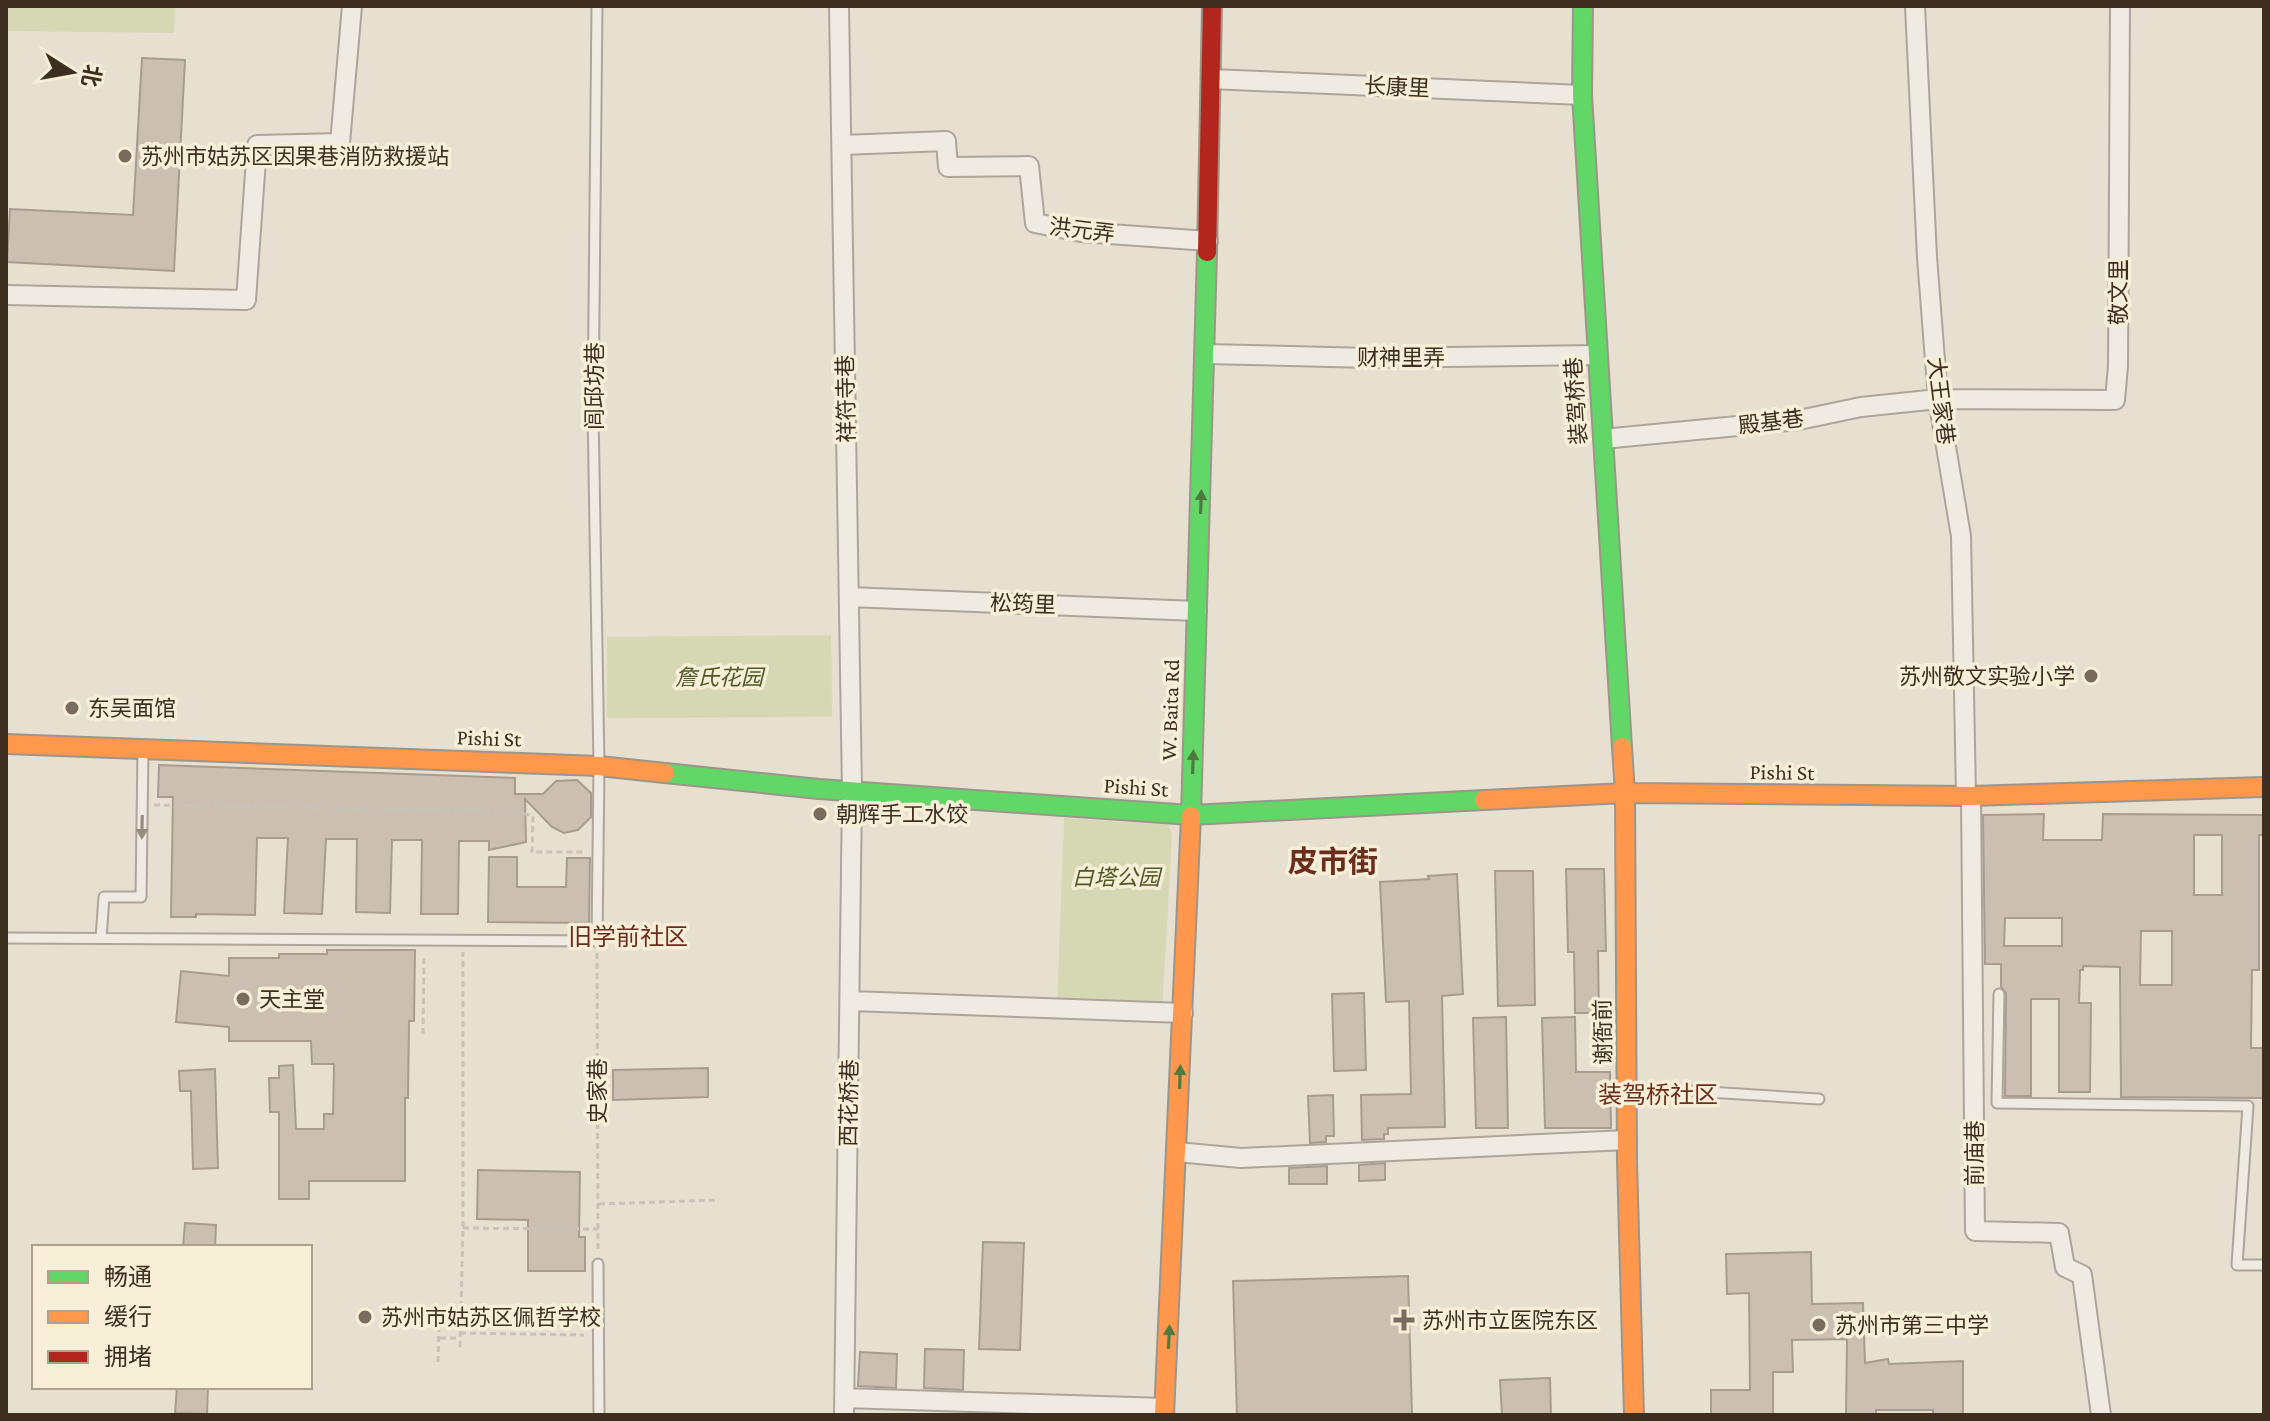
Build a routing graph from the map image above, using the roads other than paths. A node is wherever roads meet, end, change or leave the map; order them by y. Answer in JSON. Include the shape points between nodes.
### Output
{"nodes":[{"id":1,"x":352,"y":6,"type":"edge"},
{"id":2,"x":597,"y":6,"type":"edge"},
{"id":3,"x":839,"y":6,"type":"edge"},
{"id":4,"x":1212,"y":6,"type":"edge"},
{"id":5,"x":1583,"y":6,"type":"edge"},
{"id":6,"x":1915,"y":6,"type":"edge"},
{"id":7,"x":2120,"y":6,"type":"edge"},
{"id":8,"x":1211,"y":79,"type":"junction"},
{"id":9,"x":1582,"y":95,"type":"junction"},
{"id":10,"x":842,"y":145,"type":"junction"},
{"id":11,"x":1208,"y":241,"type":"junction"},
{"id":12,"x":6,"y":295,"type":"edge"},
{"id":13,"x":1206,"y":354,"type":"junction"},
{"id":14,"x":1597,"y":355,"type":"junction"},
{"id":15,"x":1938,"y":399,"type":"junction"},
{"id":16,"x":1603,"y":439,"type":"junction"},
{"id":17,"x":849,"y":597,"type":"junction"},
{"id":18,"x":1197,"y":611,"type":"junction"},
{"id":19,"x":6,"y":744,"type":"edge"},
{"id":20,"x":143,"y":749,"type":"junction"},
{"id":21,"x":599,"y":766,"type":"junction"},
{"id":22,"x":2264,"y":787,"type":"edge"},
{"id":23,"x":852,"y":792,"type":"junction"},
{"id":24,"x":1625,"y":793,"type":"junction"},
{"id":25,"x":1969,"y":796,"type":"junction"},
{"id":26,"x":1191,"y":815,"type":"junction"},
{"id":27,"x":6,"y":938,"type":"edge"},
{"id":28,"x":101,"y":938,"type":"junction"},
{"id":29,"x":1999,"y":994,"type":"dead end"},
{"id":30,"x":851,"y":1001,"type":"junction"},
{"id":31,"x":1183,"y":1013,"type":"junction"},
{"id":32,"x":1628,"y":1087,"type":"junction"},
{"id":33,"x":1819,"y":1099,"type":"dead end"},
{"id":34,"x":1627,"y":1140,"type":"junction"},
{"id":35,"x":1177,"y":1152,"type":"junction"},
{"id":36,"x":598,"y":1264,"type":"road end"},
{"id":37,"x":2264,"y":1265,"type":"edge"},
{"id":38,"x":844,"y":1406,"type":"edge"},
{"id":39,"x":1164,"y":1412,"type":"edge"},
{"id":40,"x":599,"y":1415,"type":"edge"},
{"id":41,"x":1634,"y":1415,"type":"edge"},
{"id":42,"x":2101,"y":1415,"type":"edge"}],
"edges":[{"from":1,"to":12,"type":"street","via":[[340,143],[257,145],[246,300]]},
{"from":2,"to":21,"type":"lane","name":"闾邱坊巷","via":[[593,410]]},
{"from":3,"to":10,"type":"street","name":"祥符寺巷"},
{"from":4,"to":8,"type":"street","name":"W. Baita Rd"},
{"from":5,"to":9,"type":"street","name":"装驾桥巷"},
{"from":6,"to":15,"type":"street","name":"大王家巷"},
{"from":7,"to":15,"type":"street","name":"敬文里","via":[[2115,400]]},
{"from":8,"to":9,"type":"street","name":"长康里"},
{"from":8,"to":11,"type":"street","name":"W. Baita Rd"},
{"from":9,"to":14,"type":"street","name":"装驾桥巷"},
{"from":10,"to":11,"type":"street","name":"洪元弄","via":[[946,141],[948,167],[1029,166],[1035,223],[1081,232]]},
{"from":10,"to":17,"type":"street","name":"祥符寺巷"},
{"from":11,"to":13,"type":"street","name":"W. Baita Rd"},
{"from":13,"to":14,"type":"street","name":"财神里弄"},
{"from":18,"to":13,"type":"street","name":"W. Baita Rd","one_way":true},
{"from":14,"to":16,"type":"street","name":"装驾桥巷"},
{"from":15,"to":16,"type":"street","name":"殿基巷","via":[[1799,420]]},
{"from":15,"to":25,"type":"street","name":"大王家巷","via":[[1961,536]]},
{"from":16,"to":24,"type":"street","name":"装驾桥巷"},
{"from":17,"to":18,"type":"street","name":"松筠里"},
{"from":17,"to":23,"type":"street","name":"祥符寺巷"},
{"from":26,"to":18,"type":"street","name":"W. Baita Rd","one_way":true},
{"from":19,"to":20,"type":"street","name":"Pishi St"},
{"from":20,"to":21,"type":"street","name":"Pishi St"},
{"from":20,"to":28,"type":"lane","one_way":true,"via":[[141,897],[104,897]]},
{"from":21,"to":23,"type":"street","name":"Pishi St"},
{"from":21,"to":28,"type":"lane","via":[[597,941]]},
{"from":22,"to":25,"type":"street","name":"Pishi St"},
{"from":23,"to":26,"type":"street","name":"Pishi St"},
{"from":23,"to":30,"type":"street","name":"西花桥巷"},
{"from":24,"to":25,"type":"street","name":"Pishi St"},
{"from":24,"to":26,"type":"street","name":"Pishi St"},
{"from":24,"to":32,"type":"street","name":"谢衙前"},
{"from":25,"to":42,"type":"street","name":"前庙巷","via":[[1975,1231],[2059,1233],[2065,1267],[2082,1275]]},
{"from":26,"to":31,"type":"street","name":"W. Baita Rd"},
{"from":27,"to":28,"type":"lane"},
{"from":29,"to":37,"type":"lane","via":[[1997,1103],[2248,1106],[2237,1265]]},
{"from":30,"to":31,"type":"street"},
{"from":30,"to":38,"type":"street","name":"西花桥巷"},
{"from":35,"to":31,"type":"street","name":"W. Baita Rd","one_way":true},
{"from":32,"to":33,"type":"lane"},
{"from":32,"to":34,"type":"street","name":"谢衙前"},
{"from":34,"to":35,"type":"street","via":[[1241,1158]]},
{"from":34,"to":41,"type":"street","name":"谢衙前"},
{"from":39,"to":35,"type":"street","name":"W. Baita Rd","one_way":true},
{"from":36,"to":40,"type":"lane"},
{"from":38,"to":39,"type":"street"}]}
